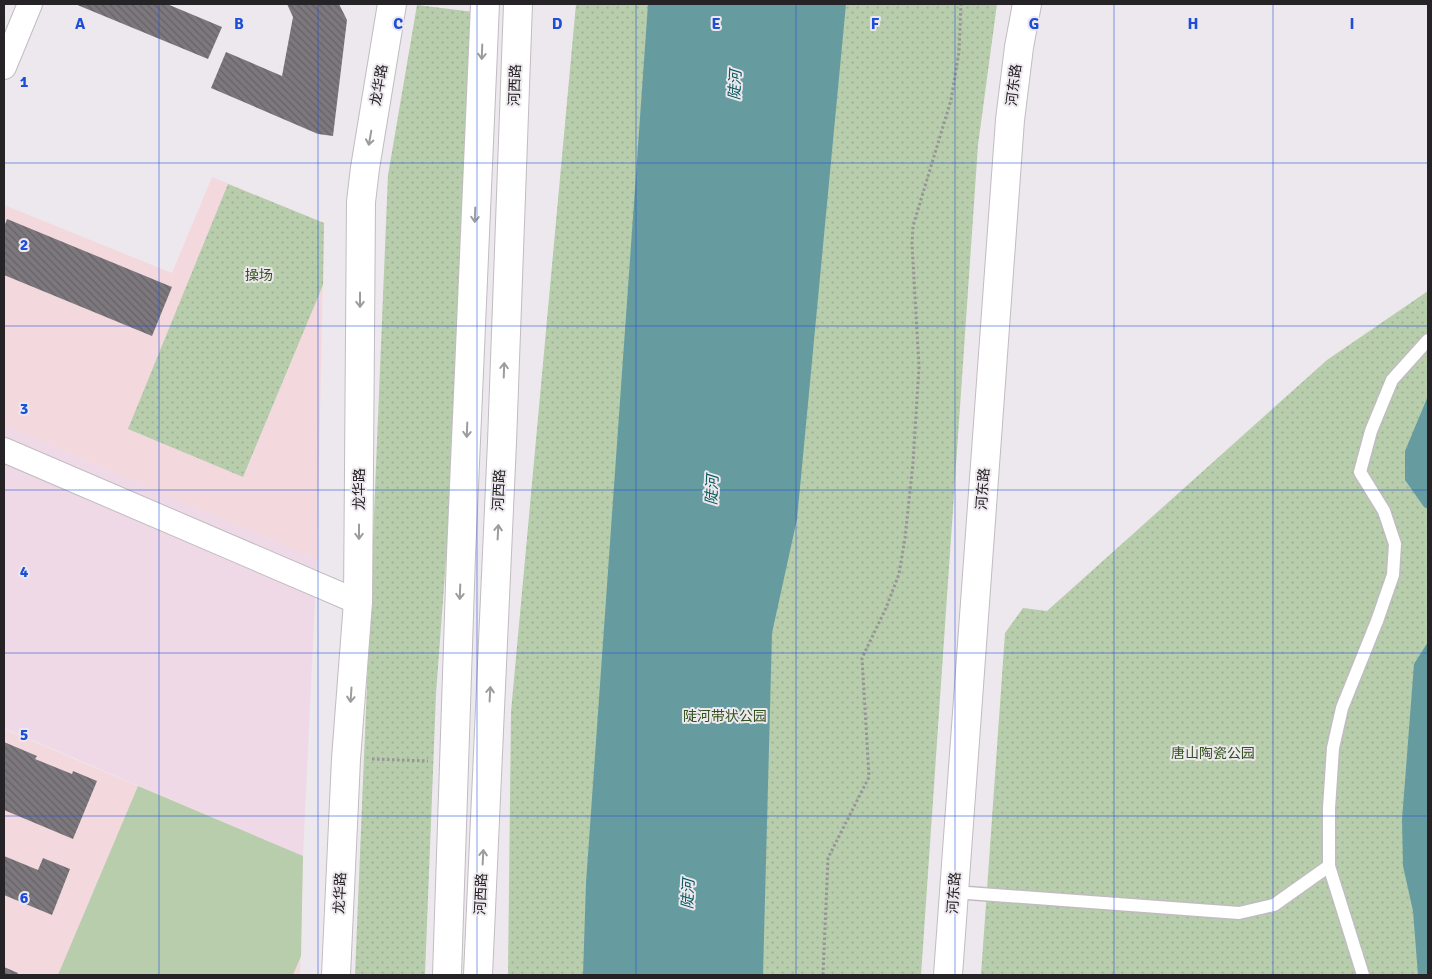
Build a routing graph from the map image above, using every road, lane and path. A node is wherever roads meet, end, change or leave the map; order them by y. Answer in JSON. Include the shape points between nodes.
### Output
{"nodes":[{"id":1,"x":30,"y":4,"type":"edge"},
{"id":2,"x":392,"y":4,"type":"edge"},
{"id":3,"x":485,"y":4,"type":"edge"},
{"id":4,"x":518,"y":4,"type":"edge"},
{"id":5,"x":961,"y":4,"type":"edge"},
{"id":6,"x":1027,"y":4,"type":"edge"},
{"id":7,"x":5,"y":61,"type":"edge"},
{"id":8,"x":1428,"y":340,"type":"edge"},
{"id":9,"x":4,"y":450,"type":"edge"},
{"id":10,"x":358,"y":602,"type":"junction"},
{"id":11,"x":346,"y":759,"type":"junction"},
{"id":12,"x":428,"y":761,"type":"dead end"},
{"id":13,"x":1329,"y":866,"type":"junction"},
{"id":14,"x":954,"y":892,"type":"junction"},
{"id":15,"x":336,"y":975,"type":"edge"},
{"id":16,"x":447,"y":975,"type":"edge"},
{"id":17,"x":478,"y":975,"type":"edge"},
{"id":18,"x":823,"y":975,"type":"edge"},
{"id":19,"x":948,"y":975,"type":"edge"},
{"id":20,"x":1363,"y":975,"type":"edge"}],
"edges":[{"from":1,"to":7,"type":"street"},
{"from":2,"to":10,"type":"street","name":"龙华路","one_way":true,"via":[[361,202]]},
{"from":3,"to":16,"type":"street","one_way":true},
{"from":17,"to":4,"type":"street","name":"河西路","one_way":true},
{"from":5,"to":18,"type":"path","via":[[959,52],[951,100],[913,226],[919,367],[914,463],[905,538],[899,574],[862,658],[869,777],[828,858]]},
{"from":6,"to":14,"type":"street","name":"河东路","via":[[1010,120]]},
{"from":8,"to":13,"type":"lane","via":[[1392,380],[1371,431],[1360,472],[1384,511],[1395,544],[1393,575],[1342,708],[1333,748]]},
{"from":9,"to":10,"type":"street"},
{"from":10,"to":11,"type":"street","name":"龙华路","one_way":true},
{"from":11,"to":12,"type":"path"},
{"from":11,"to":15,"type":"street","name":"龙华路"},
{"from":13,"to":14,"type":"lane","via":[[1274,905],[1239,913]]},
{"from":13,"to":20,"type":"lane"},
{"from":14,"to":19,"type":"street","name":"河东路"}]}
